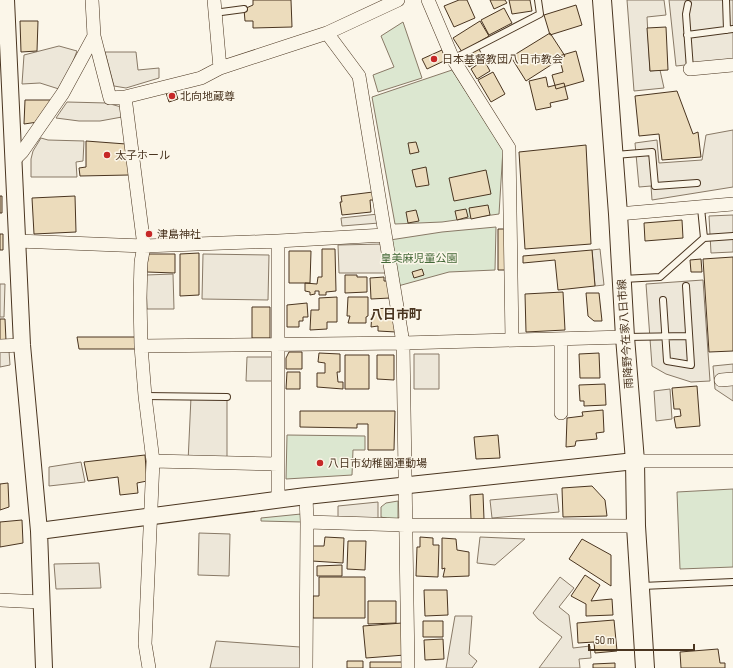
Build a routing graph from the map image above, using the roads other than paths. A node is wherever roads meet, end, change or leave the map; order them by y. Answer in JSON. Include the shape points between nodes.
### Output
{"nodes":[{"id":1,"x":6,"y":0,"type":"edge"},
{"id":2,"x":92,"y":0,"type":"edge"},
{"id":3,"x":398,"y":0,"type":"edge"},
{"id":4,"x":428,"y":0,"type":"edge"},
{"id":5,"x":538,"y":0,"type":"edge"},
{"id":6,"x":602,"y":0,"type":"edge"},
{"id":7,"x":726,"y":0,"type":"edge"},
{"id":8,"x":688,"y":4,"type":"dead end"},
{"id":9,"x":214,"y":6,"type":"edge"},
{"id":10,"x":244,"y":9,"type":"dead end"},
{"id":11,"x":730,"y":29,"type":"edge"},
{"id":12,"x":327,"y":33,"type":"junction"},
{"id":13,"x":687,"y":35,"type":"junction"},
{"id":14,"x":94,"y":36,"type":"junction"},
{"id":15,"x":4,"y":54,"type":"edge"},
{"id":16,"x":454,"y":59,"type":"junction"},
{"id":17,"x":733,"y":65,"type":"edge"},
{"id":18,"x":220,"y":68,"type":"junction"},
{"id":19,"x":690,"y":69,"type":"joint"},
{"id":20,"x":125,"y":97,"type":"junction"},
{"id":21,"x":613,"y":155,"type":"junction"},
{"id":22,"x":13,"y":161,"type":"junction"},
{"id":23,"x":697,"y":183,"type":"dead end"},
{"id":24,"x":733,"y":204,"type":"edge"},
{"id":25,"x":701,"y":208,"type":"junction"},
{"id":26,"x":618,"y":214,"type":"junction"},
{"id":27,"x":385,"y":235,"type":"junction"},
{"id":28,"x":733,"y":236,"type":"edge"},
{"id":29,"x":704,"y":238,"type":"junction"},
{"id":30,"x":17,"y":241,"type":"junction"},
{"id":31,"x":278,"y":241,"type":"junction"},
{"id":32,"x":144,"y":246,"type":"junction"},
{"id":33,"x":621,"y":279,"type":"junction"},
{"id":34,"x":686,"y":286,"type":"dead end"},
{"id":35,"x":663,"y":300,"type":"dead end"},
{"id":36,"x":689,"y":336,"type":"junction"},
{"id":37,"x":665,"y":337,"type":"junction"},
{"id":38,"x":625,"y":338,"type":"junction"},
{"id":39,"x":512,"y":340,"type":"junction"},
{"id":40,"x":561,"y":340,"type":"junction"},
{"id":41,"x":403,"y":343,"type":"junction"},
{"id":42,"x":278,"y":344,"type":"junction"},
{"id":43,"x":22,"y":345,"type":"junction"},
{"id":44,"x":0,"y":346,"type":"edge"},
{"id":45,"x":141,"y":346,"type":"junction"},
{"id":46,"x":145,"y":396,"type":"junction"},
{"id":47,"x":227,"y":397,"type":"dead end"},
{"id":48,"x":561,"y":413,"type":"dead end"},
{"id":49,"x":153,"y":461,"type":"junction"},
{"id":50,"x":635,"y":461,"type":"junction"},
{"id":51,"x":733,"y":461,"type":"edge"},
{"id":52,"x":278,"y":464,"type":"junction"},
{"id":53,"x":406,"y":485,"type":"junction"},
{"id":54,"x":306,"y":496,"type":"junction"},
{"id":55,"x":278,"y":499,"type":"junction"},
{"id":56,"x":150,"y":517,"type":"junction"},
{"id":57,"x":307,"y":522,"type":"junction"},
{"id":58,"x":405,"y":525,"type":"junction"},
{"id":59,"x":636,"y":526,"type":"junction"},
{"id":60,"x":39,"y":531,"type":"junction"},
{"id":61,"x":733,"y":582,"type":"edge"},
{"id":62,"x":640,"y":586,"type":"junction"},
{"id":63,"x":0,"y":600,"type":"edge"},
{"id":64,"x":41,"y":602,"type":"junction"},
{"id":65,"x":44,"y":668,"type":"edge"},
{"id":66,"x":149,"y":668,"type":"edge"},
{"id":67,"x":306,"y":668,"type":"edge"},
{"id":68,"x":408,"y":668,"type":"edge"},
{"id":69,"x":645,"y":668,"type":"edge"}],
"edges":[{"from":1,"to":15,"type":"street"},
{"from":2,"to":14,"type":"street"},
{"from":3,"to":12,"type":"street"},
{"from":4,"to":16,"type":"street"},
{"from":5,"to":16,"type":"lane","via":[[540,14]]},
{"from":6,"to":21,"type":"main road","name":"雨降野今在家八日市線"},
{"from":7,"to":11,"type":"lane"},
{"from":8,"to":13,"type":"lane"},
{"from":9,"to":10,"type":"lane"},
{"from":9,"to":18,"type":"street"},
{"from":11,"to":13,"type":"lane"},
{"from":12,"to":18,"type":"street"},
{"from":12,"to":27,"type":"street","via":[[359,76]]},
{"from":13,"to":19,"type":"lane"},
{"from":14,"to":20,"type":"street","via":[[110,98]]},
{"from":14,"to":22,"type":"street","via":[[63,93]]},
{"from":15,"to":22,"type":"street"},
{"from":16,"to":39,"type":"street","via":[[509,148]]},
{"from":17,"to":19,"type":"street"},
{"from":18,"to":20,"type":"street","via":[[201,78]]},
{"from":20,"to":32,"type":"street"},
{"from":21,"to":23,"type":"lane","via":[[652,152],[655,186]]},
{"from":21,"to":26,"type":"main road","name":"雨降野今在家八日市線"},
{"from":22,"to":30,"type":"street"},
{"from":24,"to":25,"type":"street"},
{"from":25,"to":26,"type":"street"},
{"from":25,"to":29,"type":"lane"},
{"from":26,"to":33,"type":"main road","name":"雨降野今在家八日市線"},
{"from":27,"to":31,"type":"street"},
{"from":27,"to":41,"type":"street"},
{"from":28,"to":29,"type":"lane"},
{"from":29,"to":33,"type":"lane","via":[[660,277]]},
{"from":30,"to":32,"type":"street"},
{"from":30,"to":43,"type":"street"},
{"from":31,"to":32,"type":"street"},
{"from":31,"to":42,"type":"street"},
{"from":32,"to":45,"type":"street","via":[[141,262]]},
{"from":33,"to":38,"type":"main road","name":"雨降野今在家八日市線"},
{"from":34,"to":36,"type":"lane"},
{"from":35,"to":37,"type":"lane"},
{"from":36,"to":37,"type":"lane"},
{"from":36,"to":37,"type":"lane","via":[[691,365],[667,361]]},
{"from":37,"to":38,"type":"lane"},
{"from":38,"to":40,"type":"street"},
{"from":38,"to":50,"type":"main road","name":"雨降野今在家八日市線"},
{"from":39,"to":40,"type":"street"},
{"from":39,"to":41,"type":"street"},
{"from":40,"to":48,"type":"street"},
{"from":41,"to":42,"type":"street"},
{"from":41,"to":53,"type":"street"},
{"from":42,"to":45,"type":"street"},
{"from":42,"to":52,"type":"street"},
{"from":43,"to":44,"type":"street"},
{"from":43,"to":60,"type":"street"},
{"from":45,"to":46,"type":"street"},
{"from":46,"to":47,"type":"lane"},
{"from":46,"to":49,"type":"street"},
{"from":49,"to":52,"type":"street"},
{"from":49,"to":56,"type":"street"},
{"from":50,"to":51,"type":"street"},
{"from":50,"to":53,"type":"street"},
{"from":50,"to":59,"type":"main road","name":"雨降野今在家八日市線"},
{"from":52,"to":55,"type":"street"},
{"from":53,"to":54,"type":"street"},
{"from":53,"to":58,"type":"street"},
{"from":54,"to":55,"type":"street"},
{"from":54,"to":57,"type":"street"},
{"from":55,"to":56,"type":"street"},
{"from":56,"to":60,"type":"street"},
{"from":56,"to":66,"type":"street","via":[[145,644]]},
{"from":57,"to":58,"type":"street"},
{"from":57,"to":67,"type":"street"},
{"from":58,"to":59,"type":"street"},
{"from":58,"to":68,"type":"street"},
{"from":59,"to":62,"type":"main road","name":"雨降野今在家八日市線"},
{"from":60,"to":64,"type":"street"},
{"from":61,"to":62,"type":"lane"},
{"from":62,"to":69,"type":"main road","name":"雨降野今在家八日市線"},
{"from":63,"to":64,"type":"street"},
{"from":64,"to":65,"type":"street"}]}
